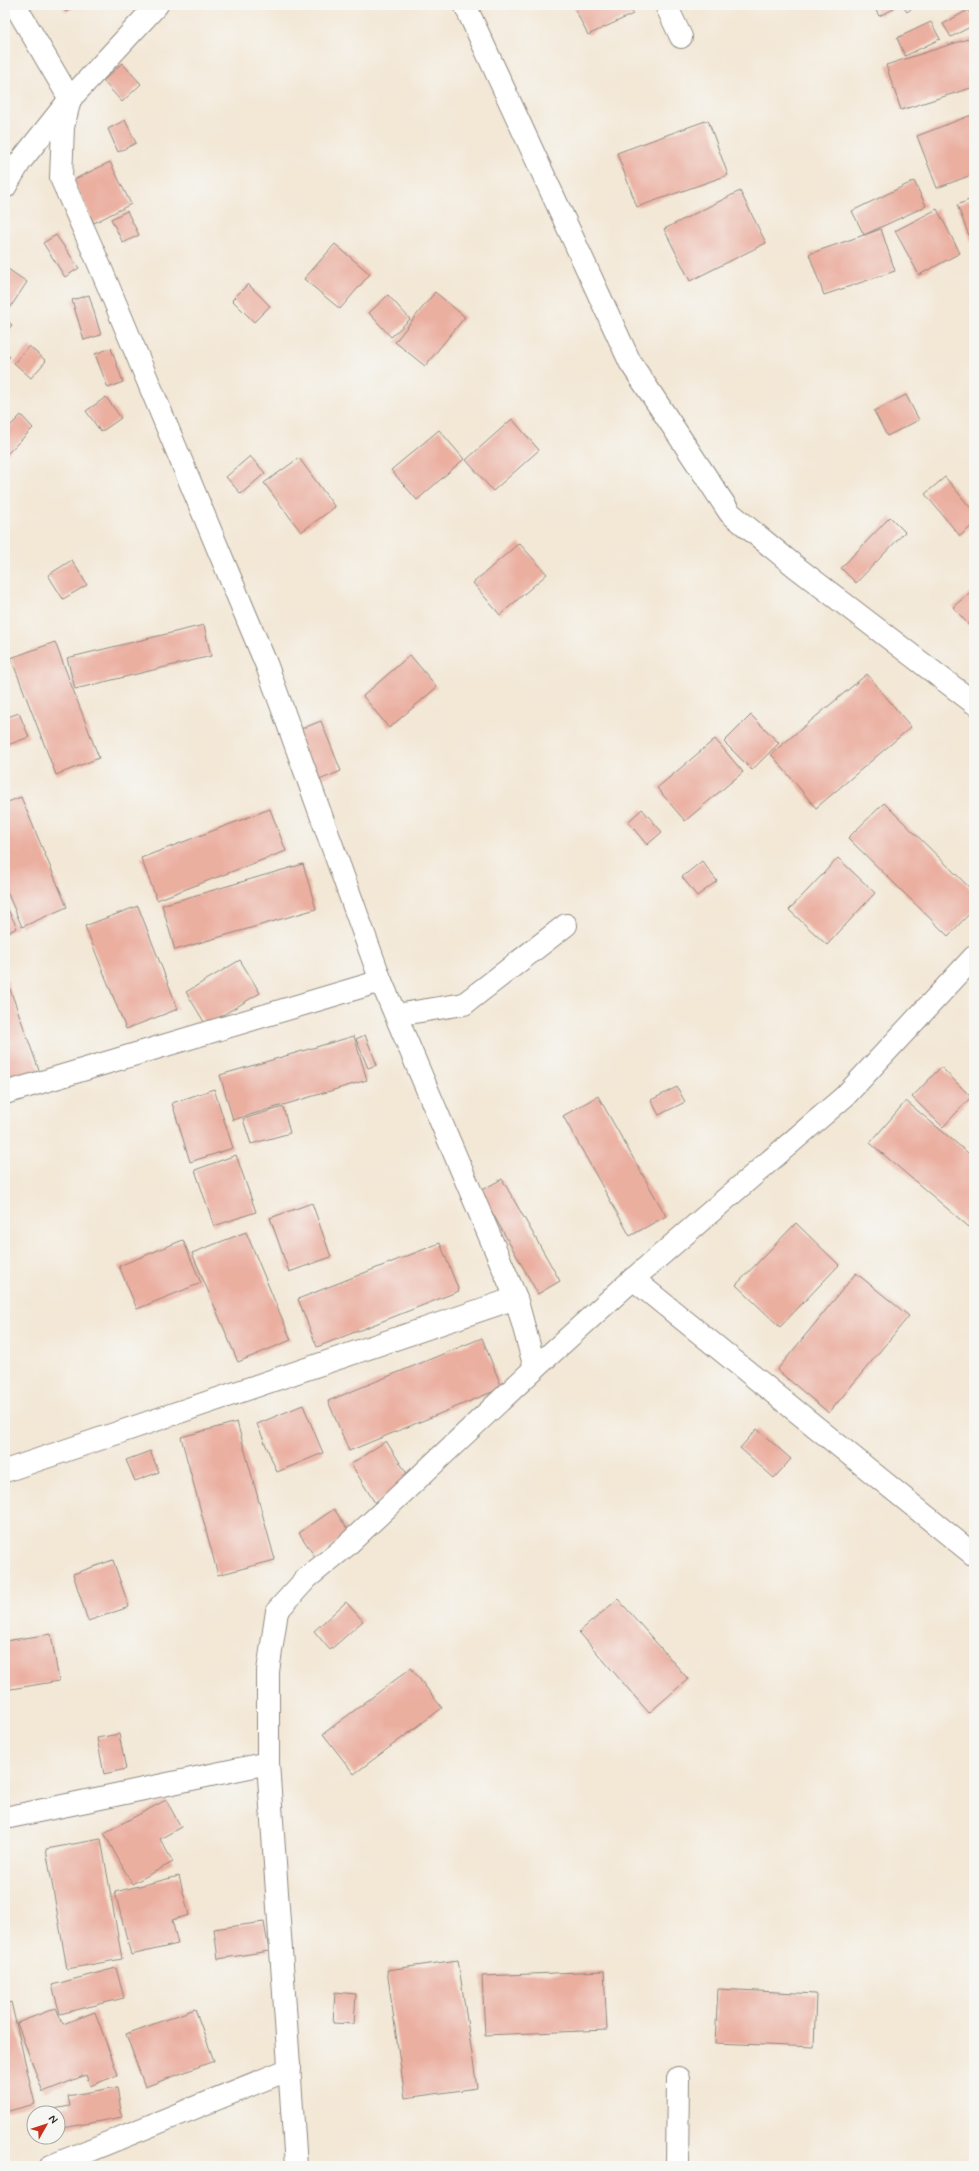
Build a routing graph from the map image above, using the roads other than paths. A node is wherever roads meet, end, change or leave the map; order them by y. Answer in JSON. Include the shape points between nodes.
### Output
{"nodes":[{"id":1,"x":15,"y":5,"type":"edge"},
{"id":2,"x":157,"y":5,"type":"edge"},
{"id":3,"x":465,"y":5,"type":"edge"},
{"id":4,"x":666,"y":5,"type":"edge"},
{"id":5,"x":681,"y":37,"type":"dead end"},
{"id":6,"x":70,"y":98,"type":"junction"},
{"id":7,"x":5,"y":187,"type":"edge"},
{"id":8,"x":974,"y":703,"type":"edge"},
{"id":9,"x":566,"y":925,"type":"dead end"},
{"id":10,"x":974,"y":957,"type":"edge"},
{"id":11,"x":381,"y":981,"type":"junction"},
{"id":12,"x":396,"y":1015,"type":"junction"},
{"id":13,"x":5,"y":1093,"type":"edge"},
{"id":14,"x":633,"y":1279,"type":"junction"},
{"id":15,"x":516,"y":1298,"type":"junction"},
{"id":16,"x":535,"y":1368,"type":"junction"},
{"id":17,"x":5,"y":1471,"type":"edge"},
{"id":18,"x":974,"y":1555,"type":"edge"},
{"id":19,"x":268,"y":1763,"type":"junction"},
{"id":20,"x":5,"y":1818,"type":"edge"},
{"id":21,"x":290,"y":2069,"type":"junction"},
{"id":22,"x":678,"y":2078,"type":"dead end"},
{"id":23,"x":51,"y":2166,"type":"edge"},
{"id":24,"x":296,"y":2166,"type":"edge"},
{"id":25,"x":677,"y":2166,"type":"edge"}],
"edges":[{"from":1,"to":6,"type":"street"},
{"from":2,"to":6,"type":"street"},
{"from":3,"to":8,"type":"street","via":[[630,362],[730,513],[796,567]]},
{"from":4,"to":5,"type":"street"},
{"from":6,"to":7,"type":"street","via":[[20,162]]},
{"from":6,"to":11,"type":"street","via":[[63,126],[60,178],[96,257],[267,666]]},
{"from":9,"to":12,"type":"street","via":[[464,1004]]},
{"from":10,"to":14,"type":"street","via":[[845,1096]]},
{"from":11,"to":12,"type":"street"},
{"from":11,"to":13,"type":"street"},
{"from":12,"to":15,"type":"street"},
{"from":14,"to":16,"type":"street"},
{"from":14,"to":18,"type":"street"},
{"from":15,"to":16,"type":"street"},
{"from":15,"to":17,"type":"street"},
{"from":16,"to":19,"type":"street","via":[[345,1547],[307,1578],[277,1611],[268,1670]]},
{"from":19,"to":20,"type":"street"},
{"from":19,"to":21,"type":"street"},
{"from":21,"to":23,"type":"street"},
{"from":21,"to":24,"type":"street"},
{"from":22,"to":25,"type":"street"}]}
